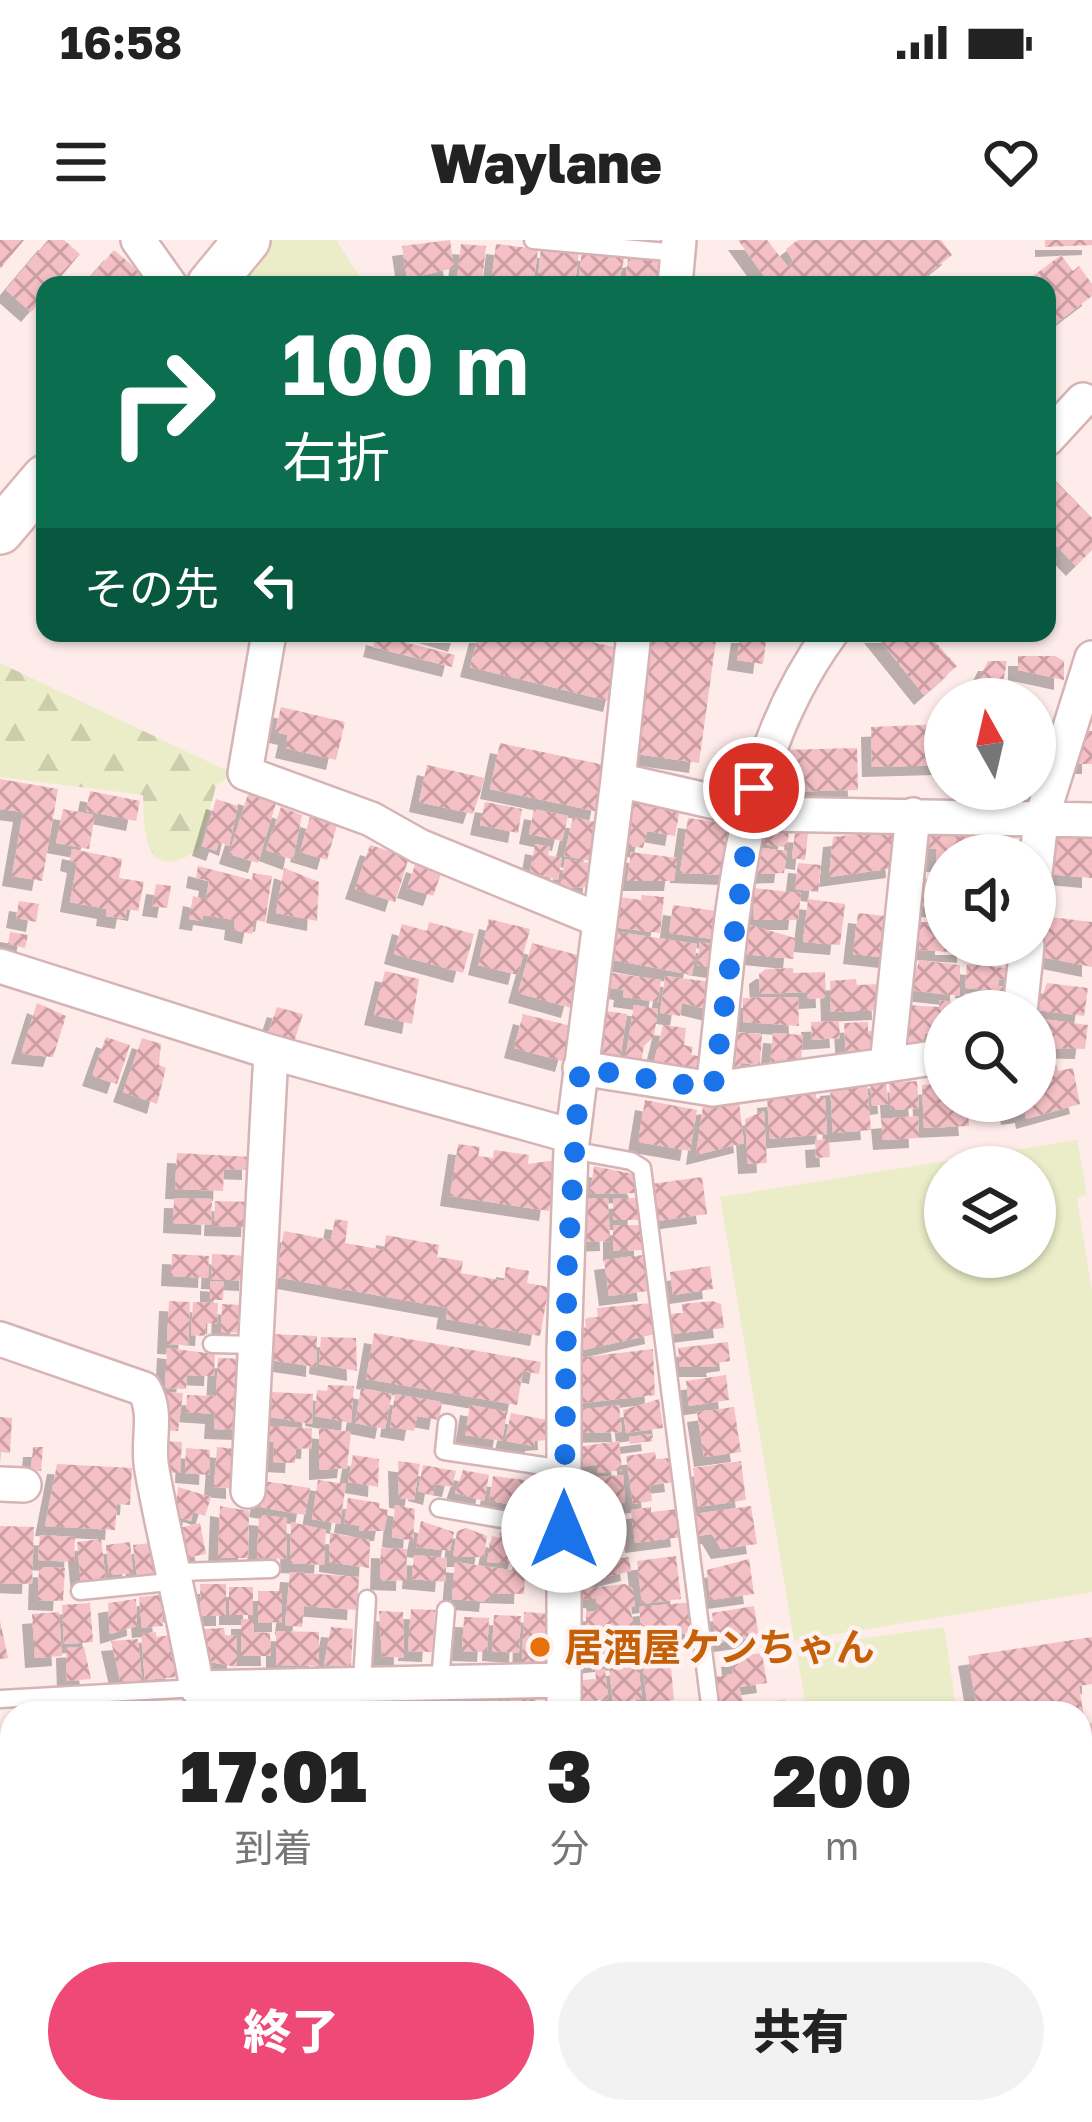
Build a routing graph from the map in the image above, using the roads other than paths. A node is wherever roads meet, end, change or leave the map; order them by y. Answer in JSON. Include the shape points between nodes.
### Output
{"nodes":[{"id":1,"x":138,"y":240,"type":"edge"},
{"id":2,"x":248,"y":240,"type":"edge"},
{"id":3,"x":533,"y":240,"type":"edge"},
{"id":4,"x":678,"y":259,"type":"edge"},
{"id":5,"x":164,"y":276,"type":"edge"},
{"id":6,"x":218,"y":276,"type":"edge"},
{"id":7,"x":1083,"y":400,"type":"dead end"},
{"id":8,"x":1056,"y":429,"type":"edge"},
{"id":9,"x":36,"y":489,"type":"edge"},
{"id":10,"x":0,"y":531,"type":"edge"},
{"id":11,"x":267,"y":642,"type":"edge"},
{"id":12,"x":633,"y":642,"type":"edge"},
{"id":13,"x":826,"y":642,"type":"edge"},
{"id":14,"x":1092,"y":658,"type":"edge"},
{"id":15,"x":618,"y":780,"type":"junction"},
{"id":16,"x":748,"y":808,"type":"junction"},
{"id":17,"x":914,"y":815,"type":"junction"},
{"id":18,"x":1041,"y":820,"type":"junction"},
{"id":19,"x":1092,"y":820,"type":"edge"},
{"id":20,"x":1039,"y":834,"type":"edge"},
{"id":21,"x":597,"y":919,"type":"junction"},
{"id":22,"x":0,"y":965,"type":"edge"},
{"id":23,"x":271,"y":1052,"type":"junction"},
{"id":24,"x":924,"y":1059,"type":"edge"},
{"id":25,"x":887,"y":1065,"type":"junction"},
{"id":26,"x":580,"y":1068,"type":"junction"},
{"id":27,"x":713,"y":1089,"type":"junction"},
{"id":28,"x":572,"y":1143,"type":"junction"},
{"id":29,"x":0,"y":1339,"type":"edge"},
{"id":30,"x":212,"y":1344,"type":"dead end"},
{"id":31,"x":256,"y":1345,"type":"junction"},
{"id":32,"x":447,"y":1424,"type":"dead end"},
{"id":33,"x":563,"y":1469,"type":"junction"},
{"id":34,"x":248,"y":1490,"type":"dead end"},
{"id":35,"x":439,"y":1508,"type":"dead end"},
{"id":36,"x":564,"y":1530,"type":"junction"},
{"id":37,"x":271,"y":1569,"type":"dead end"},
{"id":38,"x":178,"y":1576,"type":"junction"},
{"id":39,"x":80,"y":1591,"type":"dead end"},
{"id":40,"x":367,"y":1599,"type":"dead end"},
{"id":41,"x":446,"y":1610,"type":"dead end"},
{"id":42,"x":362,"y":1681,"type":"junction"},
{"id":43,"x":440,"y":1681,"type":"junction"},
{"id":44,"x":197,"y":1688,"type":"junction"},
{"id":45,"x":563,"y":1696,"type":"edge"},
{"id":46,"x":0,"y":1699,"type":"edge"},
{"id":47,"x":709,"y":1701,"type":"edge"}],
"edges":[{"from":1,"to":5,"type":"street"},
{"from":2,"to":6,"type":"street"},
{"from":3,"to":4,"type":"lane"},
{"from":7,"to":8,"type":"street"},
{"from":9,"to":10,"type":"street"},
{"from":11,"to":21,"type":"street","via":[[244,773],[371,818]]},
{"from":12,"to":15,"type":"street"},
{"from":13,"to":16,"type":"street","via":[[776,724]]},
{"from":14,"to":18,"type":"street"},
{"from":15,"to":16,"type":"street"},
{"from":15,"to":21,"type":"street"},
{"from":16,"to":17,"type":"street"},
{"from":16,"to":27,"type":"street"},
{"from":17,"to":18,"type":"street"},
{"from":17,"to":25,"type":"street"},
{"from":18,"to":19,"type":"street"},
{"from":18,"to":20,"type":"street"},
{"from":21,"to":26,"type":"street"},
{"from":22,"to":23,"type":"street"},
{"from":23,"to":28,"type":"street"},
{"from":23,"to":31,"type":"street"},
{"from":24,"to":25,"type":"street"},
{"from":25,"to":27,"type":"street"},
{"from":26,"to":27,"type":"street"},
{"from":26,"to":28,"type":"street"},
{"from":28,"to":33,"type":"street"},
{"from":28,"to":47,"type":"lane","via":[[642,1168]]},
{"from":29,"to":38,"type":"street","via":[[144,1389],[153,1404],[150,1464]]},
{"from":30,"to":31,"type":"lane"},
{"from":31,"to":34,"type":"street"},
{"from":32,"to":33,"type":"lane","via":[[444,1450]]},
{"from":33,"to":36,"type":"street"},
{"from":35,"to":36,"type":"lane"},
{"from":36,"to":45,"type":"street"},
{"from":37,"to":38,"type":"lane"},
{"from":38,"to":39,"type":"lane"},
{"from":38,"to":44,"type":"street"},
{"from":40,"to":42,"type":"lane"},
{"from":41,"to":43,"type":"lane"},
{"from":42,"to":43,"type":"street"},
{"from":42,"to":44,"type":"street"},
{"from":43,"to":45,"type":"street"},
{"from":44,"to":46,"type":"lane"}]}
